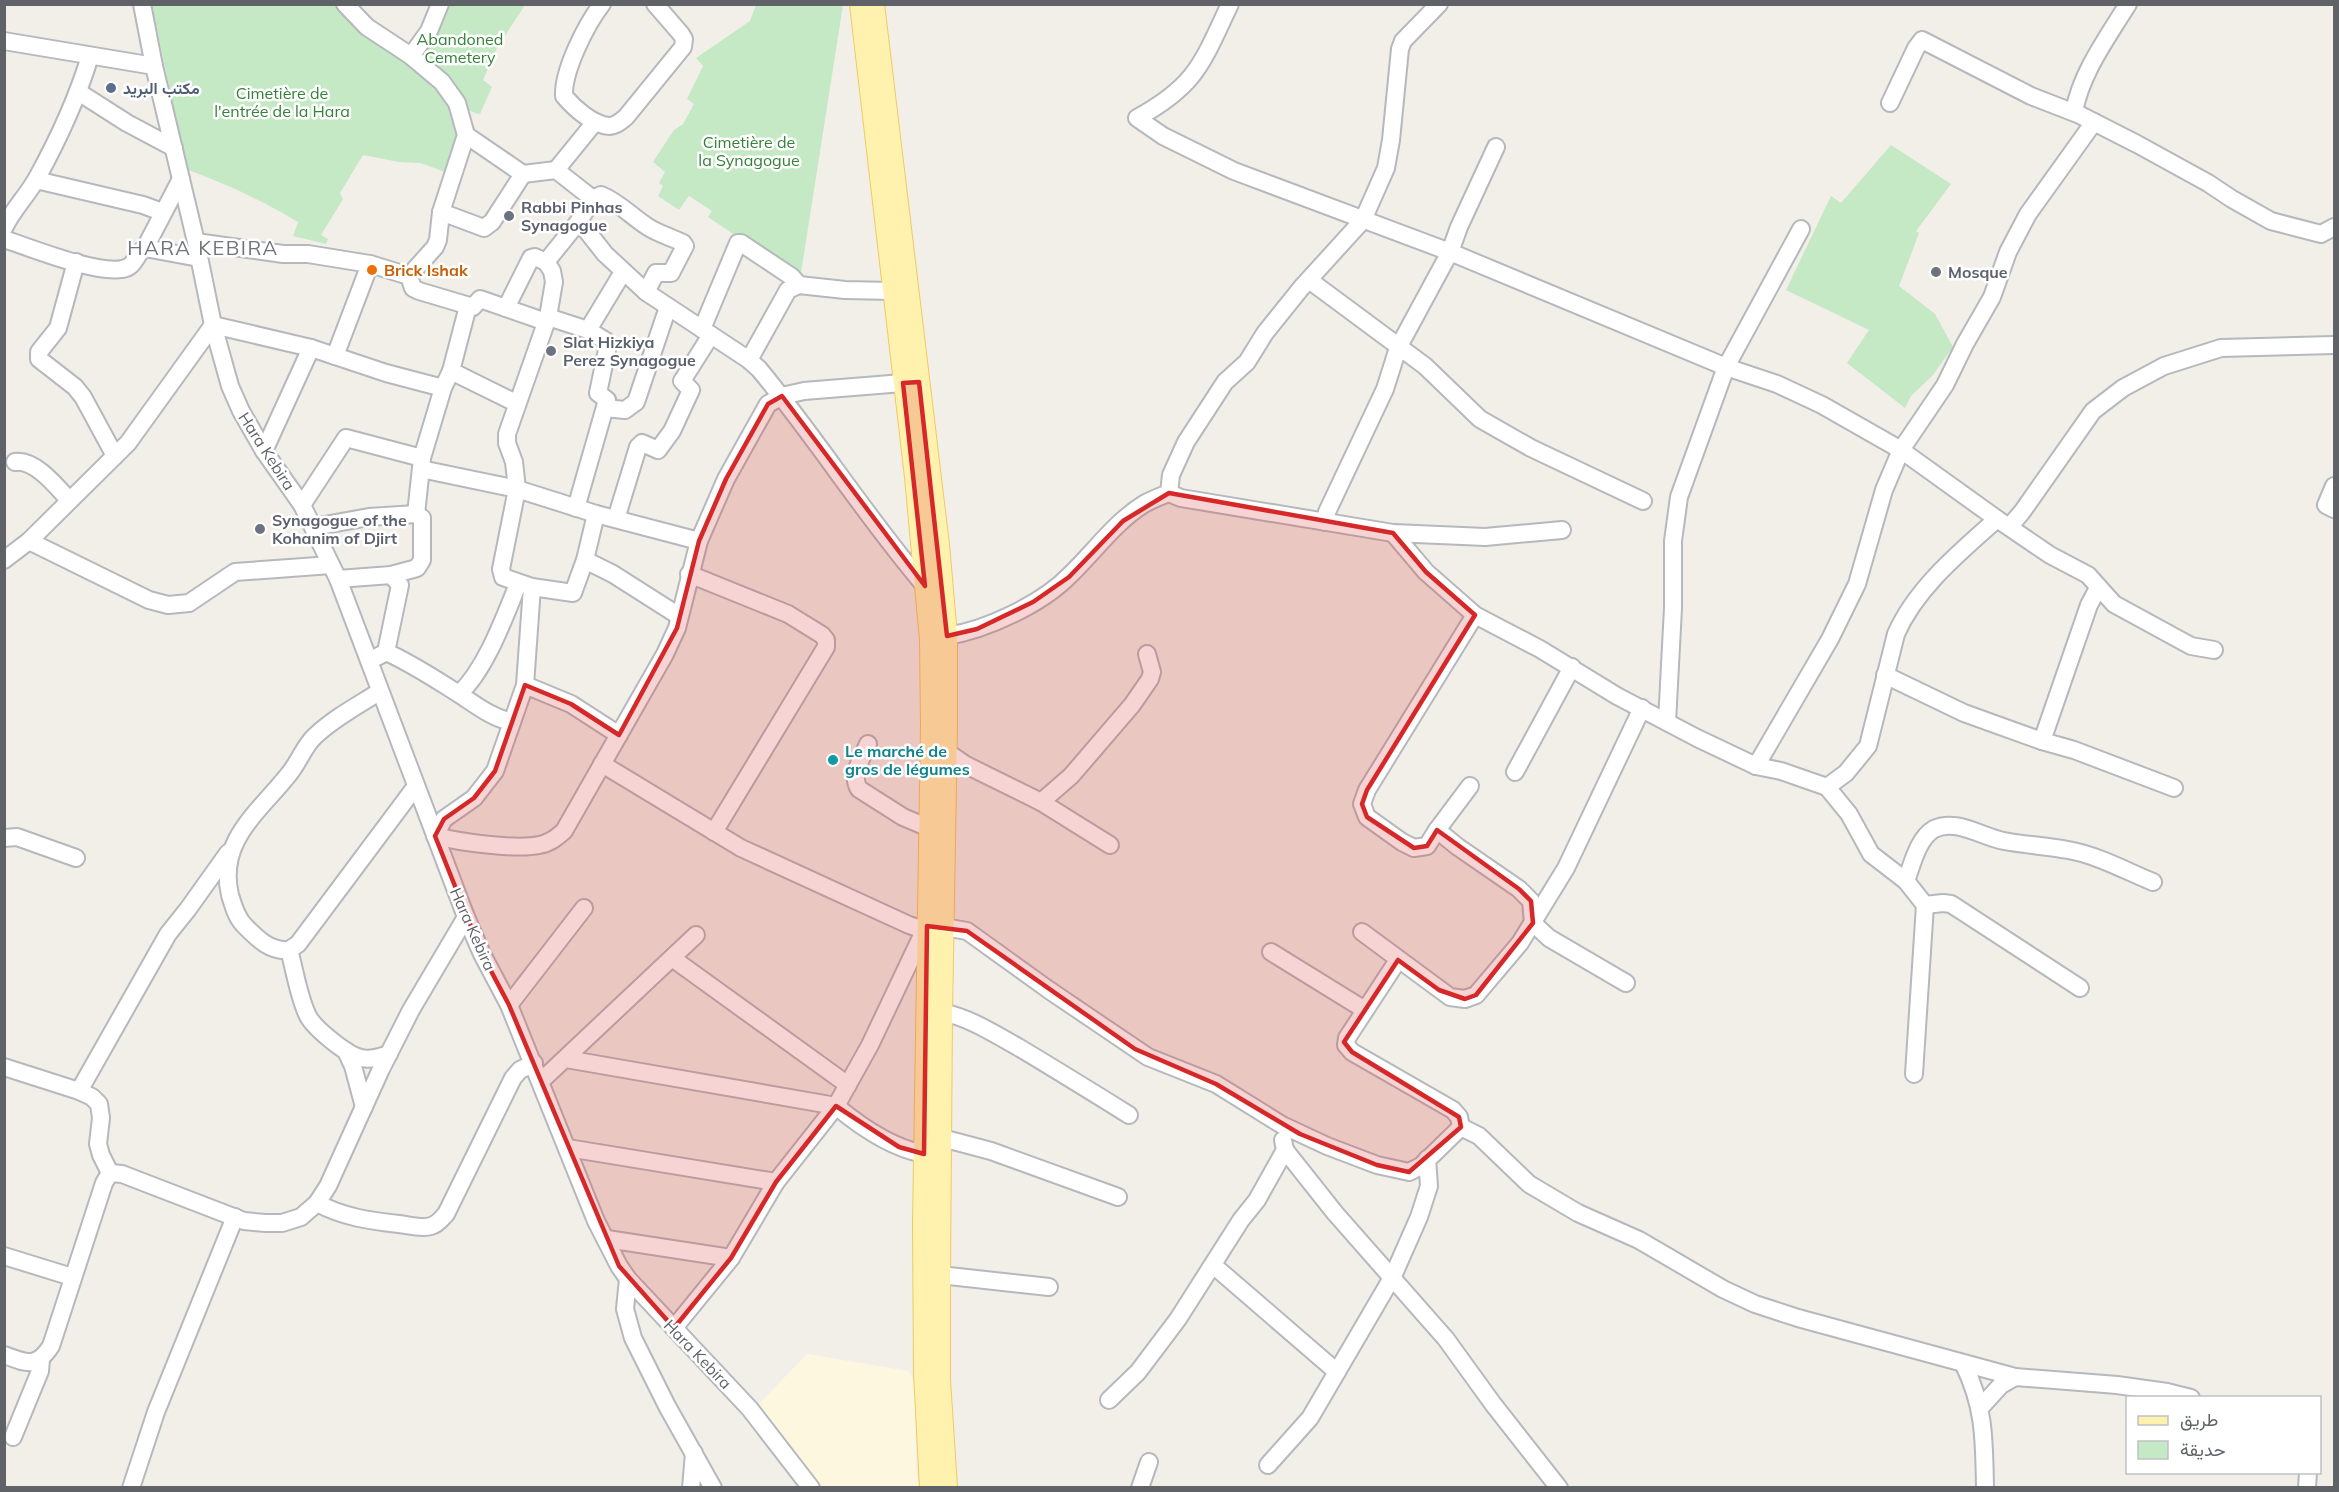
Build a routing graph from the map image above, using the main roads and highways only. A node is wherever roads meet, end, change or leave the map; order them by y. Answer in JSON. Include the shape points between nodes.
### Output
{"nodes":[{"id":1,"x":860,"y":4,"type":"edge"},
{"id":2,"x":874,"y":4,"type":"edge"},
{"id":3,"x":877,"y":91,"type":"junction"},
{"id":4,"x":911,"y":382,"type":"junction"},
{"id":5,"x":935,"y":927,"type":"junction"},
{"id":6,"x":938,"y":1482,"type":"edge"}],
"edges":[{"from":1,"to":3,"type":"main road"},
{"from":2,"to":3,"type":"main road"},
{"from":3,"to":4,"type":"main road"},
{"from":3,"to":4,"type":"main road","via":[[892,291]]},
{"from":4,"to":5,"type":"main road","via":[[930,640],[929,828]]},
{"from":4,"to":5,"type":"main road","via":[[939,545],[947,636],[947,752]]},
{"from":5,"to":6,"type":"main road","via":[[942,1012]]},
{"from":5,"to":6,"type":"main road","via":[[924,1154],[924,1372]]}]}
